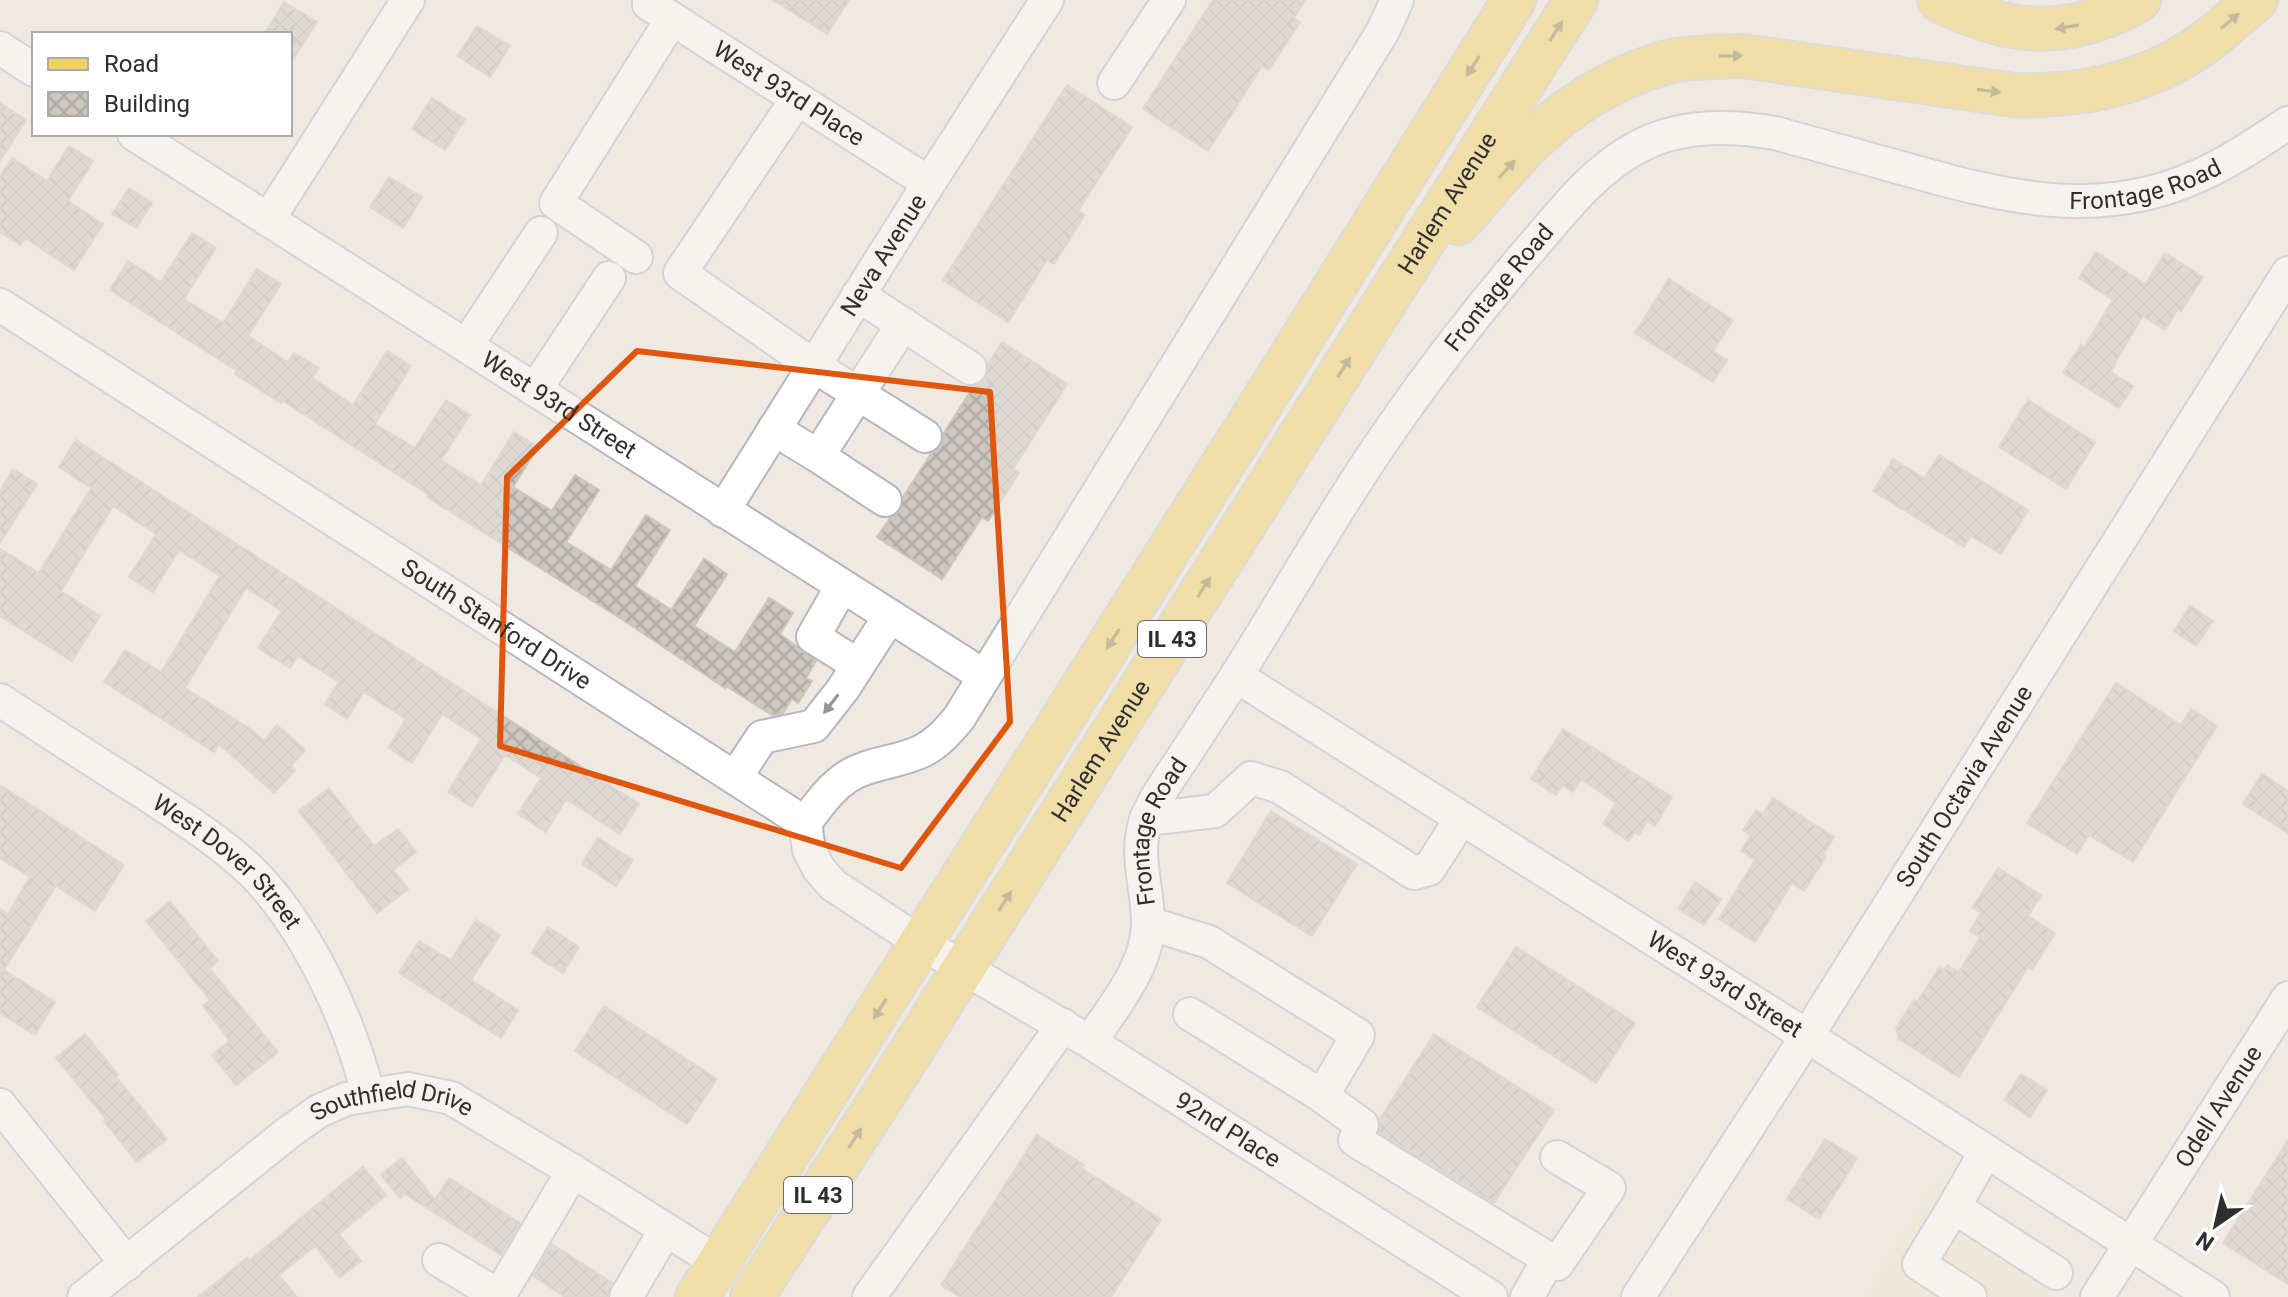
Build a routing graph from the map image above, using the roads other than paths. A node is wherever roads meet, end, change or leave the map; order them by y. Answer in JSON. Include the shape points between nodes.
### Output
{"nodes":[{"id":1,"x":408,"y":0,"type":"edge"},
{"id":2,"x":1047,"y":0,"type":"edge"},
{"id":3,"x":1169,"y":0,"type":"edge"},
{"id":4,"x":1397,"y":0,"type":"edge"},
{"id":5,"x":1514,"y":0,"type":"edge"},
{"id":6,"x":1576,"y":0,"type":"edge"},
{"id":7,"x":1939,"y":0,"type":"edge"},
{"id":8,"x":2139,"y":0,"type":"edge"},
{"id":9,"x":2256,"y":0,"type":"edge"},
{"id":10,"x":0,"y":48,"type":"edge"},
{"id":11,"x":32,"y":69,"type":"edge"},
{"id":12,"x":1114,"y":83,"type":"dead end"},
{"id":13,"x":797,"y":99,"type":"junction"},
{"id":14,"x":2288,"y":123,"type":"edge"},
{"id":15,"x":137,"y":136,"type":"edge"},
{"id":16,"x":929,"y":183,"type":"junction"},
{"id":17,"x":268,"y":220,"type":"junction"},
{"id":18,"x":541,"y":233,"type":"dead end"},
{"id":19,"x":636,"y":257,"type":"dead end"},
{"id":20,"x":2288,"y":273,"type":"edge"},
{"id":21,"x":609,"y":278,"type":"dead end"},
{"id":22,"x":858,"y":295,"type":"junction"},
{"id":23,"x":0,"y":305,"type":"edge"},
{"id":24,"x":1380,"y":310,"type":"junction"},
{"id":25,"x":903,"y":324,"type":"junction"},
{"id":26,"x":466,"y":346,"type":"junction"},
{"id":27,"x":814,"y":366,"type":"junction"},
{"id":28,"x":970,"y":368,"type":"dead end"},
{"id":29,"x":535,"y":390,"type":"junction"},
{"id":30,"x":858,"y":394,"type":"junction"},
{"id":31,"x":774,"y":429,"type":"junction"},
{"id":32,"x":925,"y":436,"type":"dead end"},
{"id":33,"x":818,"y":456,"type":"junction"},
{"id":34,"x":885,"y":500,"type":"dead end"},
{"id":35,"x":723,"y":511,"type":"junction"},
{"id":36,"x":842,"y":586,"type":"junction"},
{"id":37,"x":890,"y":616,"type":"junction"},
{"id":38,"x":858,"y":665,"type":"junction"},
{"id":39,"x":984,"y":676,"type":"junction"},
{"id":40,"x":1236,"y":676,"type":"junction"},
{"id":41,"x":0,"y":700,"type":"edge"},
{"id":42,"x":735,"y":778,"type":"junction"},
{"id":43,"x":1146,"y":819,"type":"junction"},
{"id":44,"x":1461,"y":819,"type":"junction"},
{"id":45,"x":805,"y":823,"type":"junction"},
{"id":46,"x":1148,"y":923,"type":"junction"},
{"id":47,"x":921,"y":943,"type":"junction"},
{"id":48,"x":964,"y":967,"type":"junction"},
{"id":49,"x":2288,"y":998,"type":"edge"},
{"id":50,"x":1190,"y":1014,"type":"dead end"},
{"id":51,"x":1063,"y":1025,"type":"junction"},
{"id":52,"x":1807,"y":1036,"type":"junction"},
{"id":53,"x":1090,"y":1042,"type":"junction"},
{"id":54,"x":368,"y":1094,"type":"junction"},
{"id":55,"x":1322,"y":1096,"type":"junction"},
{"id":56,"x":0,"y":1105,"type":"edge"},
{"id":57,"x":1986,"y":1151,"type":"junction"},
{"id":58,"x":1557,"y":1157,"type":"dead end"},
{"id":59,"x":573,"y":1171,"type":"junction"},
{"id":60,"x":1954,"y":1207,"type":"junction"},
{"id":61,"x":665,"y":1231,"type":"junction"},
{"id":62,"x":2131,"y":1244,"type":"junction"},
{"id":63,"x":1549,"y":1259,"type":"junction"},
{"id":64,"x":439,"y":1260,"type":"dead end"},
{"id":65,"x":127,"y":1264,"type":"junction"},
{"id":66,"x":2056,"y":1273,"type":"dead end"},
{"id":67,"x":708,"y":1280,"type":"edge"},
{"id":68,"x":759,"y":1295,"type":"edge"},
{"id":69,"x":500,"y":1296,"type":"edge"},
{"id":70,"x":84,"y":1297,"type":"edge"},
{"id":71,"x":626,"y":1297,"type":"edge"},
{"id":72,"x":869,"y":1297,"type":"edge"},
{"id":73,"x":1491,"y":1297,"type":"edge"},
{"id":74,"x":1527,"y":1297,"type":"edge"},
{"id":75,"x":1638,"y":1297,"type":"edge"},
{"id":76,"x":1970,"y":1297,"type":"edge"},
{"id":77,"x":2097,"y":1297,"type":"edge"},
{"id":78,"x":2213,"y":1297,"type":"edge"}],
"edges":[{"from":1,"to":17,"type":"street"},
{"from":2,"to":16,"type":"street","name":"Neva Avenue"},
{"from":3,"to":12,"type":"street"},
{"from":4,"to":39,"type":"street","via":[[1375,44]]},
{"from":5,"to":47,"type":"main road","name":"Harlem Avenue","number":"IL 43","one_way":true},
{"from":24,"to":6,"type":"main road","name":"Harlem Avenue","number":"IL 43","one_way":true},
{"from":8,"to":7,"type":"main road","one_way":true,"via":[[2089,22],[2048,30],[2010,27]]},
{"from":24,"to":9,"type":"main road","one_way":true,"via":[[1532,141],[1571,108],[1659,64],[1743,56],[2051,96],[2123,83],[2167,65],[2204,43]]},
{"from":10,"to":11,"type":"street"},
{"from":13,"to":16,"type":"street","name":"West 93rd Place"},
{"from":13,"to":19,"type":"street","name":"West 93rd Place","via":[[660,12],[556,203]]},
{"from":13,"to":27,"type":"street","via":[[680,273]]},
{"from":14,"to":40,"type":"street","name":"Frontage Road","via":[[2197,177],[2157,191],[2066,203],[1980,190],[1742,128],[1707,127],[1639,146],[1604,168],[1562,212],[1426,379]]},
{"from":15,"to":17,"type":"street","name":"West 93rd Street"},
{"from":16,"to":22,"type":"street","name":"Neva Avenue"},
{"from":17,"to":26,"type":"street","name":"West 93rd Street"},
{"from":18,"to":26,"type":"street"},
{"from":20,"to":52,"type":"street","name":"South Octavia Avenue"},
{"from":21,"to":29,"type":"street"},
{"from":22,"to":25,"type":"street"},
{"from":22,"to":27,"type":"street","name":"Neva Avenue"},
{"from":23,"to":42,"type":"street","name":"South Stanford Drive"},
{"from":48,"to":24,"type":"main road","name":"Harlem Avenue","number":"IL 43","one_way":true},
{"from":25,"to":28,"type":"street"},
{"from":25,"to":30,"type":"street"},
{"from":26,"to":29,"type":"street","name":"West 93rd Street"},
{"from":27,"to":30,"type":"street"},
{"from":27,"to":31,"type":"street","name":"Neva Avenue"},
{"from":29,"to":35,"type":"street","name":"West 93rd Street"},
{"from":30,"to":32,"type":"street"},
{"from":30,"to":33,"type":"street"},
{"from":31,"to":33,"type":"street"},
{"from":31,"to":35,"type":"street","name":"Neva Avenue"},
{"from":33,"to":34,"type":"street"},
{"from":35,"to":36,"type":"street","name":"West 93rd Street"},
{"from":36,"to":37,"type":"street","name":"West 93rd Street"},
{"from":36,"to":38,"type":"street","via":[[813,637]]},
{"from":37,"to":38,"type":"street"},
{"from":37,"to":39,"type":"street","name":"West 93rd Street"},
{"from":38,"to":42,"type":"street","one_way":true,"via":[[814,726],[762,737]]},
{"from":39,"to":45,"type":"street","via":[[941,739],[920,752],[847,777]]},
{"from":40,"to":43,"type":"street","name":"Frontage Road"},
{"from":40,"to":44,"type":"street","name":"West 93rd Street"},
{"from":41,"to":54,"type":"street","name":"West Dover Street","via":[[209,836],[256,876],[308,947],[360,1059]]},
{"from":42,"to":45,"type":"street","name":"South Stanford Drive"},
{"from":43,"to":44,"type":"street","via":[[1215,811],[1251,778],[1280,787],[1414,873],[1429,869]]},
{"from":43,"to":46,"type":"street","name":"Frontage Road","via":[[1140,846]]},
{"from":44,"to":52,"type":"street","name":"West 93rd Street"},
{"from":45,"to":47,"type":"street","via":[[809,850],[833,885]]},
{"from":46,"to":53,"type":"street","name":"Frontage Road","via":[[1136,971]]},
{"from":46,"to":55,"type":"street","via":[[1209,942],[1358,1035]]},
{"from":47,"to":48,"type":"street"},
{"from":47,"to":67,"type":"main road","name":"Harlem Avenue","number":"IL 43","one_way":true},
{"from":48,"to":51,"type":"street","name":"92nd Place"},
{"from":68,"to":48,"type":"main road","name":"Harlem Avenue","number":"IL 43","one_way":true},
{"from":49,"to":62,"type":"street","name":"Odell Avenue"},
{"from":50,"to":55,"type":"street"},
{"from":51,"to":53,"type":"street","name":"92nd Place"},
{"from":51,"to":72,"type":"street"},
{"from":52,"to":57,"type":"street","name":"West 93rd Street"},
{"from":52,"to":75,"type":"street","name":"South Octavia Avenue"},
{"from":53,"to":73,"type":"street","name":"92nd Place"},
{"from":54,"to":59,"type":"street","name":"Southfield Drive","via":[[408,1089],[451,1098]]},
{"from":54,"to":65,"type":"street","name":"Southfield Drive","via":[[319,1111],[289,1132]]},
{"from":55,"to":63,"type":"street","via":[[1362,1125],[1355,1140]]},
{"from":56,"to":65,"type":"street"},
{"from":57,"to":60,"type":"street"},
{"from":57,"to":62,"type":"street","name":"West 93rd Street"},
{"from":58,"to":63,"type":"street","via":[[1609,1188],[1557,1264]]},
{"from":59,"to":61,"type":"street","name":"Southfield Drive"},
{"from":59,"to":69,"type":"street"},
{"from":60,"to":66,"type":"street"},
{"from":60,"to":76,"type":"street","via":[[1919,1264]]},
{"from":61,"to":67,"type":"street","name":"Southfield Drive"},
{"from":61,"to":71,"type":"street"},
{"from":62,"to":77,"type":"street","name":"Odell Avenue"},
{"from":62,"to":78,"type":"street","name":"West 93rd Street"},
{"from":63,"to":74,"type":"street"},
{"from":64,"to":69,"type":"street"},
{"from":65,"to":70,"type":"street","name":"Southfield Drive"}]}
